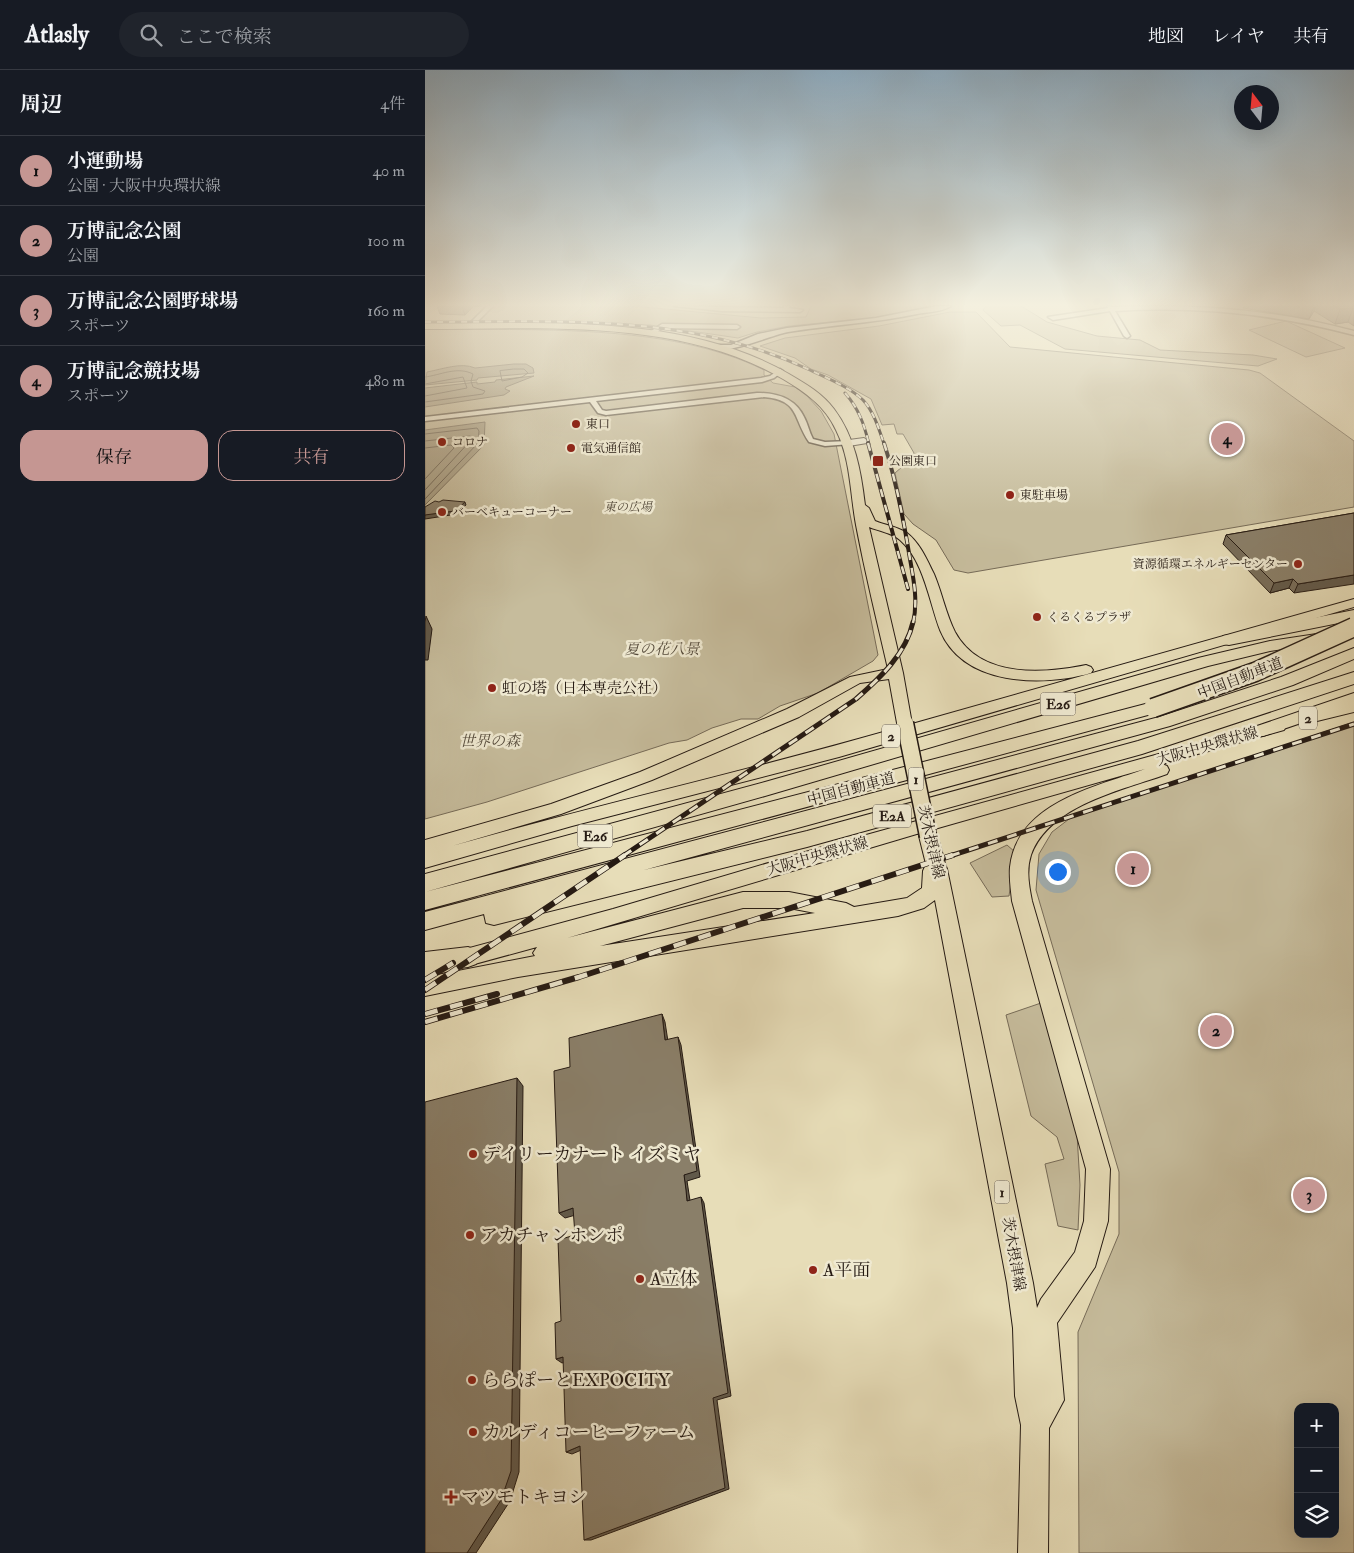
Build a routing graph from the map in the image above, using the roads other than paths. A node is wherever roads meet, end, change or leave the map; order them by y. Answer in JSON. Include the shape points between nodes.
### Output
{"nodes":[{"id":1,"x":774,"y":375,"type":"edge"},
{"id":2,"x":786,"y":375,"type":"edge"},
{"id":3,"x":709,"y":386,"type":"junction"},
{"id":4,"x":714,"y":399,"type":"junction"},
{"id":5,"x":591,"y":400,"type":"junction"},
{"id":6,"x":425,"y":419,"type":"edge"},
{"id":7,"x":864,"y":442,"type":"dead end"},
{"id":8,"x":849,"y":443,"type":"junction"},
{"id":9,"x":860,"y":503,"type":"junction"},
{"id":10,"x":1354,"y":603,"type":"edge"},
{"id":11,"x":1354,"y":615,"type":"edge"},
{"id":12,"x":1354,"y":627,"type":"edge"},
{"id":13,"x":1354,"y":634,"type":"edge"},
{"id":14,"x":1229,"y":640,"type":"junction"},
{"id":15,"x":1192,"y":650,"type":"junction"},
{"id":16,"x":1354,"y":653,"type":"edge"},
{"id":17,"x":896,"y":673,"type":"junction"},
{"id":18,"x":1354,"y":678,"type":"edge"},
{"id":19,"x":1354,"y":698,"type":"edge"},
{"id":20,"x":1354,"y":707,"type":"edge"},
{"id":21,"x":1158,"y":715,"type":"junction"},
{"id":22,"x":1263,"y":730,"type":"junction"},
{"id":23,"x":1230,"y":740,"type":"junction"},
{"id":24,"x":425,"y":847,"type":"edge"},
{"id":25,"x":425,"y":861,"type":"edge"},
{"id":26,"x":934,"y":862,"type":"junction"},
{"id":27,"x":425,"y":884,"type":"edge"},
{"id":28,"x":425,"y":901,"type":"edge"},
{"id":29,"x":870,"y":912,"type":"junction"},
{"id":30,"x":425,"y":921,"type":"edge"},
{"id":31,"x":425,"y":933,"type":"edge"},
{"id":32,"x":468,"y":957,"type":"junction"},
{"id":33,"x":425,"y":962,"type":"edge"},
{"id":34,"x":425,"y":969,"type":"edge"},
{"id":35,"x":425,"y":987,"type":"edge"},
{"id":36,"x":1035,"y":1425,"type":"junction"},
{"id":37,"x":1033,"y":1553,"type":"edge"}],
"edges":[{"from":1,"to":3,"type":"street","via":[[762,380]]},
{"from":2,"to":8,"type":"main road","name":"茨木摂津線","number":"1","via":[[815,395],[833,414]]},
{"from":3,"to":4,"type":"street","via":[[706,389],[708,397]]},
{"from":3,"to":5,"type":"street"},
{"from":4,"to":5,"type":"street","via":[[606,412],[599,412]]},
{"from":4,"to":8,"type":"street","via":[[757,395],[778,397],[789,402],[800,415],[811,441]]},
{"from":5,"to":6,"type":"street"},
{"from":7,"to":8,"type":"street"},
{"from":8,"to":9,"type":"main road","name":"茨木摂津線","number":"1"},
{"from":9,"to":15,"type":"main road","via":[[870,524],[900,535],[910,544],[922,563],[952,641],[987,668],[1027,676],[1059,675]]},
{"from":9,"to":17,"type":"main road","name":"茨木摂津線","number":"1"},
{"from":10,"to":14,"type":"main road","number":"2"},
{"from":11,"to":14,"type":"highway"},
{"from":12,"to":21,"type":"highway","name":"中国自動車道","number":"E2A","bridge":true},
{"from":13,"to":27,"type":"highway","number":"E26","via":[[1229,655]]},
{"from":14,"to":15,"type":"main road","number":"2"},
{"from":15,"to":25,"type":"main road","number":"2","via":[[839,751],[599,812]]},
{"from":16,"to":21,"type":"highway","name":"中国自動車道","number":"E2A","via":[[1287,681]]},
{"from":17,"to":24,"type":"main road","via":[[855,680],[793,713],[646,776],[555,809]]},
{"from":17,"to":26,"type":"main road","name":"茨木摂津線","number":"1","bridge":true},
{"from":18,"to":31,"type":"highway","number":"E2A","via":[[1142,747],[836,831]]},
{"from":19,"to":22,"type":"highway"},
{"from":20,"to":22,"type":"main road","name":"大阪中央環状線","number":"2"},
{"from":21,"to":28,"type":"highway","name":"中国自動車道","number":"E2A"},
{"from":21,"to":30,"type":"highway","name":"中国自動車道","number":"E2A"},
{"from":22,"to":23,"type":"main road","name":"大阪中央環状線","number":"2"},
{"from":23,"to":32,"type":"main road","name":"大阪中央環状線","number":"2"},
{"from":23,"to":36,"type":"main road","via":[[1059,809],[1031,834],[1021,856],[1019,870],[1023,900],[1098,1168],[1096,1221],[1086,1258],[1050,1308],[1044,1323],[1050,1400]]},
{"from":26,"to":29,"type":"main road","via":[[931,889],[927,896],[910,905]]},
{"from":26,"to":36,"type":"main road","name":"茨木摂津線","number":"1","via":[[1017,1265],[1026,1328],[1029,1396]]},
{"from":29,"to":32,"type":"main road","via":[[842,911],[789,900],[743,900],[559,950],[534,955]]},
{"from":29,"to":35,"type":"main road","via":[[517,968]]},
{"from":32,"to":33,"type":"highway"},
{"from":32,"to":34,"type":"main road","name":"大阪中央環状線","number":"2"},
{"from":36,"to":37,"type":"main road","name":"茨木摂津線","number":"1"}]}
